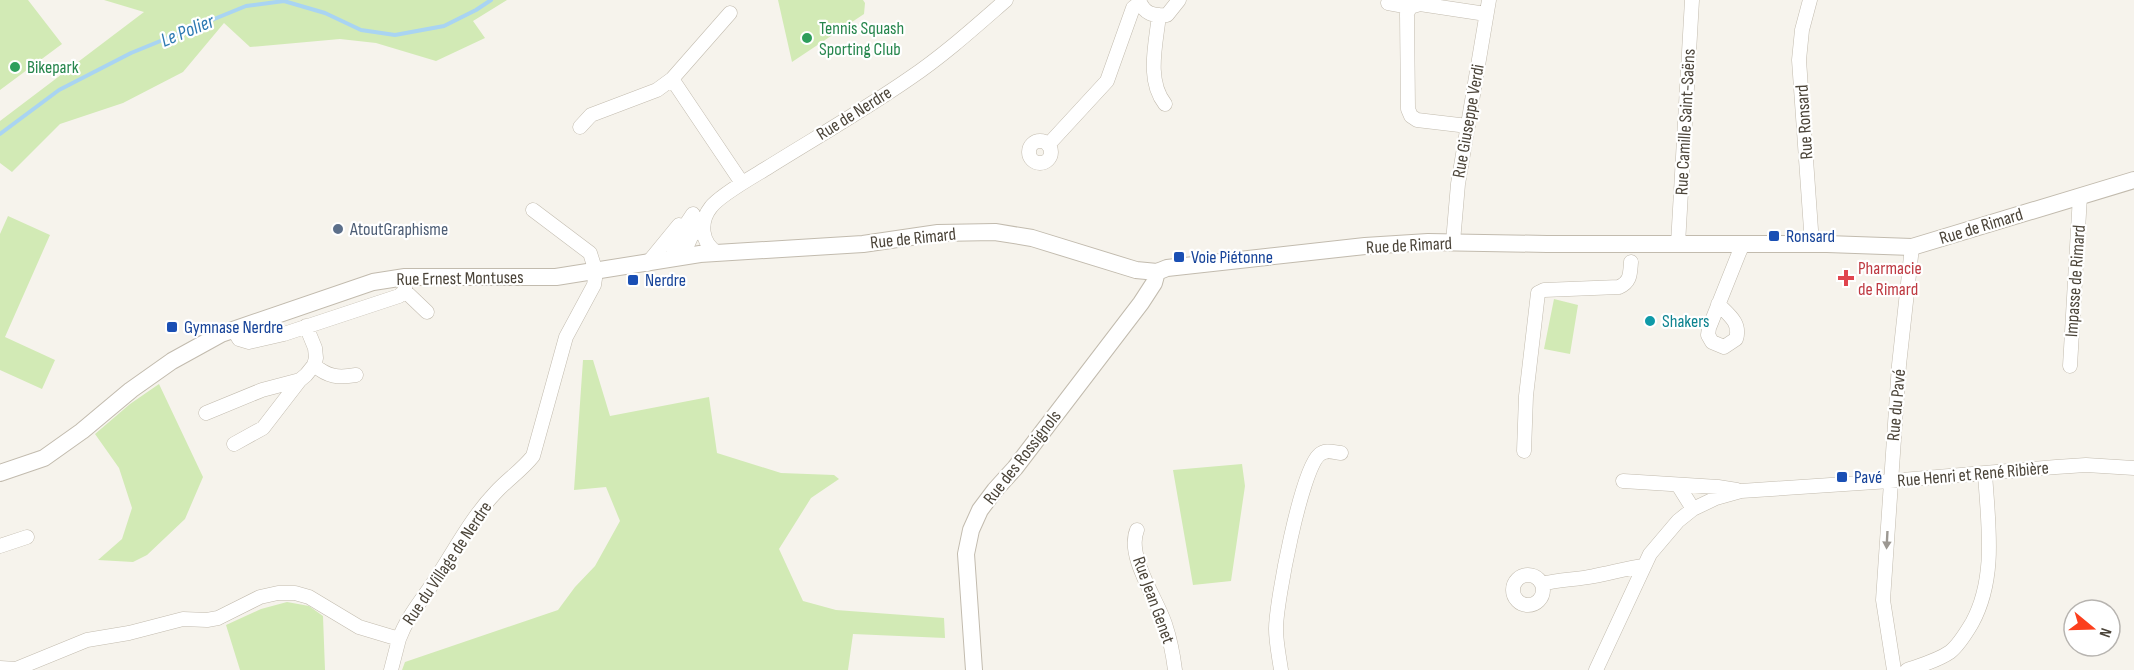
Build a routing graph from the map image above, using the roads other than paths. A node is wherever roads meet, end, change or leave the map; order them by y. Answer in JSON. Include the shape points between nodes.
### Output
{"nodes":[{"id":1,"x":1006,"y":0,"type":"edge"},
{"id":2,"x":1179,"y":0,"type":"edge"},
{"id":3,"x":1692,"y":0,"type":"edge"},
{"id":4,"x":1810,"y":0,"type":"edge"},
{"id":5,"x":1139,"y":2,"type":"edge"},
{"id":6,"x":1388,"y":3,"type":"dead end"},
{"id":7,"x":1410,"y":7,"type":"junction"},
{"id":8,"x":1488,"y":7,"type":"edge"},
{"id":9,"x":730,"y":13,"type":"dead end"},
{"id":10,"x":1159,"y":15,"type":"junction"},
{"id":11,"x":672,"y":79,"type":"junction"},
{"id":12,"x":1165,"y":104,"type":"dead end"},
{"id":13,"x":1468,"y":126,"type":"junction"},
{"id":14,"x":580,"y":127,"type":"dead end"},
{"id":15,"x":1048,"y":145,"type":"dead end"},
{"id":16,"x":2134,"y":180,"type":"edge"},
{"id":17,"x":742,"y":183,"type":"junction"},
{"id":18,"x":2080,"y":196,"type":"junction"},
{"id":19,"x":533,"y":210,"type":"dead end"},
{"id":20,"x":698,"y":219,"type":"junction"},
{"id":21,"x":1453,"y":242,"type":"junction"},
{"id":22,"x":1678,"y":244,"type":"junction"},
{"id":23,"x":1743,"y":244,"type":"junction"},
{"id":24,"x":1812,"y":244,"type":"junction"},
{"id":25,"x":1912,"y":248,"type":"junction"},
{"id":26,"x":718,"y":253,"type":"junction"},
{"id":27,"x":682,"y":257,"type":"junction"},
{"id":28,"x":1631,"y":262,"type":"dead end"},
{"id":29,"x":647,"y":264,"type":"junction"},
{"id":30,"x":596,"y":272,"type":"junction"},
{"id":31,"x":1157,"y":272,"type":"junction"},
{"id":32,"x":405,"y":284,"type":"junction"},
{"id":33,"x":1719,"y":304,"type":"dead end"},
{"id":34,"x":427,"y":312,"type":"dead end"},
{"id":35,"x":306,"y":326,"type":"junction"},
{"id":36,"x":234,"y":330,"type":"junction"},
{"id":37,"x":314,"y":365,"type":"junction"},
{"id":38,"x":2070,"y":366,"type":"dead end"},
{"id":39,"x":356,"y":375,"type":"dead end"},
{"id":40,"x":300,"y":380,"type":"junction"},
{"id":41,"x":206,"y":413,"type":"dead end"},
{"id":42,"x":234,"y":444,"type":"dead end"},
{"id":43,"x":1524,"y":451,"type":"dead end"},
{"id":44,"x":1341,"y":453,"type":"dead end"},
{"id":45,"x":2134,"y":468,"type":"edge"},
{"id":46,"x":0,"y":473,"type":"edge"},
{"id":47,"x":1985,"y":473,"type":"junction"},
{"id":48,"x":1623,"y":481,"type":"dead end"},
{"id":49,"x":1890,"y":481,"type":"junction"},
{"id":50,"x":1678,"y":485,"type":"junction"},
{"id":51,"x":1741,"y":491,"type":"junction"},
{"id":52,"x":1693,"y":509,"type":"junction"},
{"id":53,"x":1137,"y":530,"type":"dead end"},
{"id":54,"x":27,"y":537,"type":"dead end"},
{"id":55,"x":0,"y":546,"type":"edge"},
{"id":56,"x":1644,"y":566,"type":"junction"},
{"id":57,"x":1542,"y":584,"type":"dead end"},
{"id":58,"x":399,"y":639,"type":"junction"},
{"id":59,"x":0,"y":668,"type":"edge"},
{"id":60,"x":391,"y":668,"type":"edge"},
{"id":61,"x":16,"y":669,"type":"edge"},
{"id":62,"x":974,"y":670,"type":"edge"},
{"id":63,"x":1175,"y":670,"type":"edge"},
{"id":64,"x":1281,"y":670,"type":"edge"},
{"id":65,"x":1596,"y":670,"type":"edge"},
{"id":66,"x":1894,"y":670,"type":"edge"},
{"id":67,"x":1907,"y":670,"type":"edge"}],
"edges":[{"from":1,"to":17,"type":"street","name":"Rue de Nerdre","via":[[911,78]]},
{"from":2,"to":10,"type":"street","via":[[1167,15]]},
{"from":3,"to":22,"type":"street","name":"Rue Camille Saint-Saëns"},
{"from":4,"to":24,"type":"street","name":"Rue Ronsard","via":[[1799,60]]},
{"from":5,"to":10,"type":"street","via":[[1144,10]]},
{"from":5,"to":15,"type":"street","via":[[1133,8],[1107,81]]},
{"from":6,"to":7,"type":"street"},
{"from":7,"to":8,"type":"street"},
{"from":7,"to":13,"type":"street","via":[[1407,14],[1411,116]]},
{"from":8,"to":13,"type":"street","name":"Rue Giuseppe Verdi"},
{"from":9,"to":11,"type":"street"},
{"from":10,"to":12,"type":"street","via":[[1153,73],[1157,94]]},
{"from":11,"to":14,"type":"street","via":[[657,90],[591,115]]},
{"from":11,"to":17,"type":"street"},
{"from":13,"to":21,"type":"street","name":"Rue Giuseppe Verdi"},
{"from":16,"to":18,"type":"street","name":"Rue de Rimard"},
{"from":17,"to":20,"type":"street","name":"Rue de Nerdre"},
{"from":18,"to":25,"type":"street","name":"Rue de Rimard"},
{"from":18,"to":38,"type":"street","name":"Impasse de Rimard"},
{"from":19,"to":30,"type":"street","via":[[590,253]]},
{"from":20,"to":26,"type":"street","via":[[708,246]]},
{"from":20,"to":27,"type":"street","name":"Rue de Nerdre"},
{"from":20,"to":29,"type":"street","via":[[676,227]]},
{"from":21,"to":22,"type":"street","name":"Rue de Rimard"},
{"from":21,"to":31,"type":"street","name":"Rue de Rimard","via":[[1365,246]]},
{"from":22,"to":23,"type":"street","name":"Rue de Rimard"},
{"from":23,"to":24,"type":"street","name":"Rue de Rimard"},
{"from":23,"to":33,"type":"street"},
{"from":24,"to":25,"type":"street","name":"Rue de Rimard"},
{"from":25,"to":49,"type":"street","name":"Rue du Pavé"},
{"from":26,"to":27,"type":"street","name":"Rue de Rimard"},
{"from":26,"to":31,"type":"street","name":"Rue de Rimard","via":[[863,244],[938,233],[995,232],[1032,237],[1136,270]]},
{"from":27,"to":29,"type":"street","name":"Rue Ernest Montuses"},
{"from":28,"to":43,"type":"street","via":[[1625,284],[1544,290],[1538,294]]},
{"from":29,"to":30,"type":"street","name":"Rue Ernest Montuses"},
{"from":30,"to":32,"type":"street","name":"Rue Ernest Montuses"},
{"from":30,"to":58,"type":"street","name":"Rue du Village de Nerdre","via":[[594,285],[566,337],[532,456],[466,529],[405,622]]},
{"from":31,"to":62,"type":"street","name":"Rue des Rossignols","via":[[1141,303],[980,510],[966,554]]},
{"from":32,"to":34,"type":"street","name":"Rue Ernest Montuses"},
{"from":32,"to":35,"type":"street","via":[[399,296]]},
{"from":32,"to":36,"type":"street","name":"Rue Ernest Montuses","via":[[373,282]]},
{"from":35,"to":36,"type":"street","via":[[249,342],[239,339]]},
{"from":35,"to":37,"type":"street","via":[[315,348]]},
{"from":36,"to":46,"type":"street","name":"Rue Ernest Montuses","via":[[172,361],[44,458]]},
{"from":37,"to":39,"type":"street","via":[[324,374],[338,378]]},
{"from":37,"to":40,"type":"street"},
{"from":40,"to":41,"type":"street","via":[[262,390]]},
{"from":40,"to":42,"type":"street","via":[[262,428]]},
{"from":44,"to":64,"type":"street","via":[[1326,451],[1312,465],[1287,550],[1276,628]]},
{"from":45,"to":47,"type":"street","name":"Rue Henri et René Ribière","via":[[2086,465]]},
{"from":47,"to":49,"type":"street","name":"Rue Henri et René Ribière"},
{"from":47,"to":67,"type":"street","via":[[1990,559],[1978,611],[1966,634],[1950,651]]},
{"from":48,"to":50,"type":"street","name":"Rue Henri et René Ribière"},
{"from":49,"to":51,"type":"street","name":"Rue Henri et René Ribière"},
{"from":49,"to":66,"type":"street","name":"Rue du Pavé","one_way":true,"via":[[1883,600]]},
{"from":50,"to":51,"type":"street","name":"Rue Henri et René Ribière"},
{"from":50,"to":52,"type":"street"},
{"from":51,"to":52,"type":"street","name":"Rue Henri et René Ribière"},
{"from":52,"to":56,"type":"street","name":"Rue Henri et René Ribière","via":[[1659,541]]},
{"from":53,"to":63,"type":"street","name":"Rue Jean Genet","via":[[1135,548],[1164,622]]},
{"from":54,"to":55,"type":"street"},
{"from":56,"to":57,"type":"street"},
{"from":56,"to":65,"type":"street","name":"Rue Henri et René Ribière"},
{"from":58,"to":60,"type":"street"},
{"from":58,"to":61,"type":"street","name":"Rue du Village de Nerdre","via":[[358,627],[309,597],[278,593],[260,597],[218,618],[183,619],[87,640]]},
{"from":59,"to":61,"type":"street","name":"Rue du Village de Nerdre"}]}
